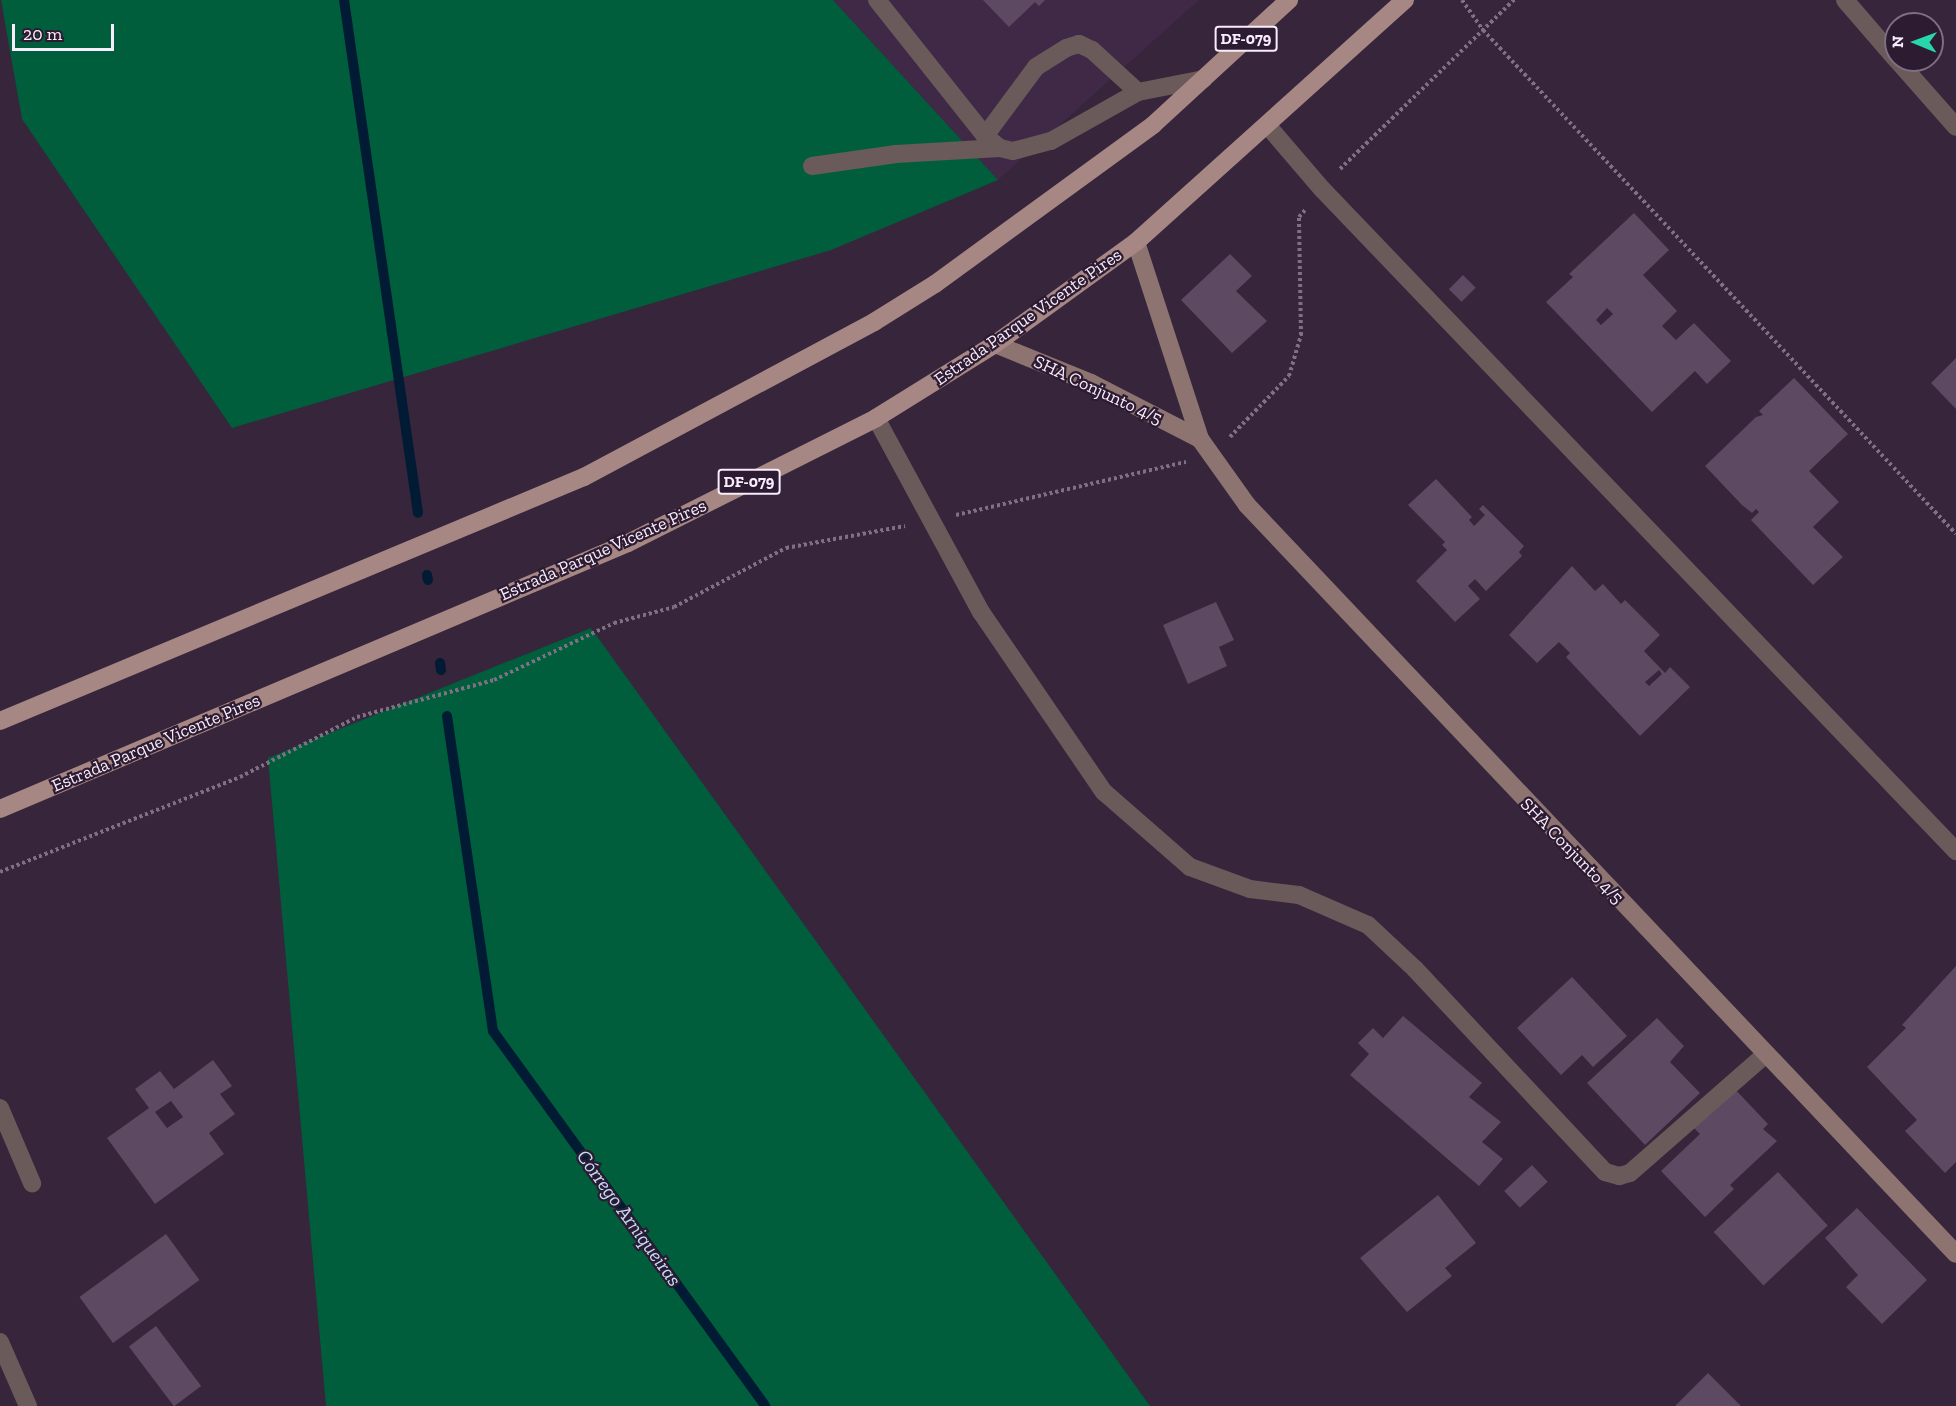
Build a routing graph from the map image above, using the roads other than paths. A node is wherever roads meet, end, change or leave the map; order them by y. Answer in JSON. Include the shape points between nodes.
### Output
{"nodes":[{"id":1,"x":877,"y":0,"type":"edge"},
{"id":2,"x":1289,"y":0,"type":"edge"},
{"id":3,"x":1405,"y":0,"type":"edge"},
{"id":4,"x":1845,"y":0,"type":"edge"},
{"id":5,"x":1884,"y":44,"type":"edge"},
{"id":6,"x":1908,"y":72,"type":"edge"},
{"id":7,"x":1204,"y":79,"type":"junction"},
{"id":8,"x":1138,"y":92,"type":"junction"},
{"id":9,"x":1268,"y":126,"type":"junction"},
{"id":10,"x":1956,"y":128,"type":"edge"},
{"id":11,"x":985,"y":136,"type":"junction"},
{"id":12,"x":1000,"y":148,"type":"junction"},
{"id":13,"x":812,"y":166,"type":"dead end"},
{"id":14,"x":1136,"y":242,"type":"junction"},
{"id":15,"x":995,"y":344,"type":"junction"},
{"id":16,"x":876,"y":418,"type":"junction"},
{"id":17,"x":1200,"y":439,"type":"junction"},
{"id":18,"x":0,"y":721,"type":"edge"},
{"id":19,"x":0,"y":809,"type":"edge"},
{"id":20,"x":1956,"y":851,"type":"edge"},
{"id":21,"x":1766,"y":1054,"type":"junction"},
{"id":22,"x":0,"y":1108,"type":"edge"},
{"id":23,"x":32,"y":1182,"type":"dead end"},
{"id":24,"x":1956,"y":1254,"type":"edge"},
{"id":25,"x":0,"y":1342,"type":"edge"},
{"id":26,"x":28,"y":1406,"type":"edge"}],
"edges":[{"from":1,"to":11,"type":"street"},
{"from":2,"to":7,"type":"main road","number":"DF-079"},
{"from":3,"to":9,"type":"main road","name":"Estrada Parque Vicente Pires","number":"DF-079"},
{"from":4,"to":5,"type":"street"},
{"from":6,"to":10,"type":"street"},
{"from":7,"to":8,"type":"street"},
{"from":7,"to":18,"type":"main road","number":"DF-079","via":[[1153,125],[935,284],[874,322],[584,477]]},
{"from":8,"to":11,"type":"street","via":[[1092,50],[1079,44],[1036,67]]},
{"from":8,"to":12,"type":"street","via":[[1051,141],[1020,150]]},
{"from":9,"to":14,"type":"main road","name":"Estrada Parque Vicente Pires","number":"DF-079"},
{"from":9,"to":20,"type":"street","via":[[1322,189]]},
{"from":11,"to":12,"type":"street"},
{"from":12,"to":13,"type":"street","via":[[896,154]]},
{"from":14,"to":15,"type":"main road","name":"Estrada Parque Vicente Pires","number":"DF-079"},
{"from":14,"to":17,"type":"street","name":"SHA Conjunto 4/5"},
{"from":15,"to":16,"type":"main road","name":"Estrada Parque Vicente Pires","number":"DF-079"},
{"from":15,"to":17,"type":"street","name":"SHA Conjunto 4/5","via":[[1091,383]]},
{"from":16,"to":19,"type":"main road","name":"Estrada Parque Vicente Pires","number":"DF-079","via":[[628,543]]},
{"from":16,"to":21,"type":"street","via":[[981,612],[1104,792],[1190,867],[1250,889],[1299,895],[1368,925],[1415,969],[1605,1172],[1619,1176],[1645,1162]]},
{"from":17,"to":21,"type":"street","name":"SHA Conjunto 4/5","via":[[1247,505]]},
{"from":21,"to":24,"type":"street","name":"SHA Conjunto 4/5"},
{"from":22,"to":23,"type":"street"},
{"from":25,"to":26,"type":"street"}]}
